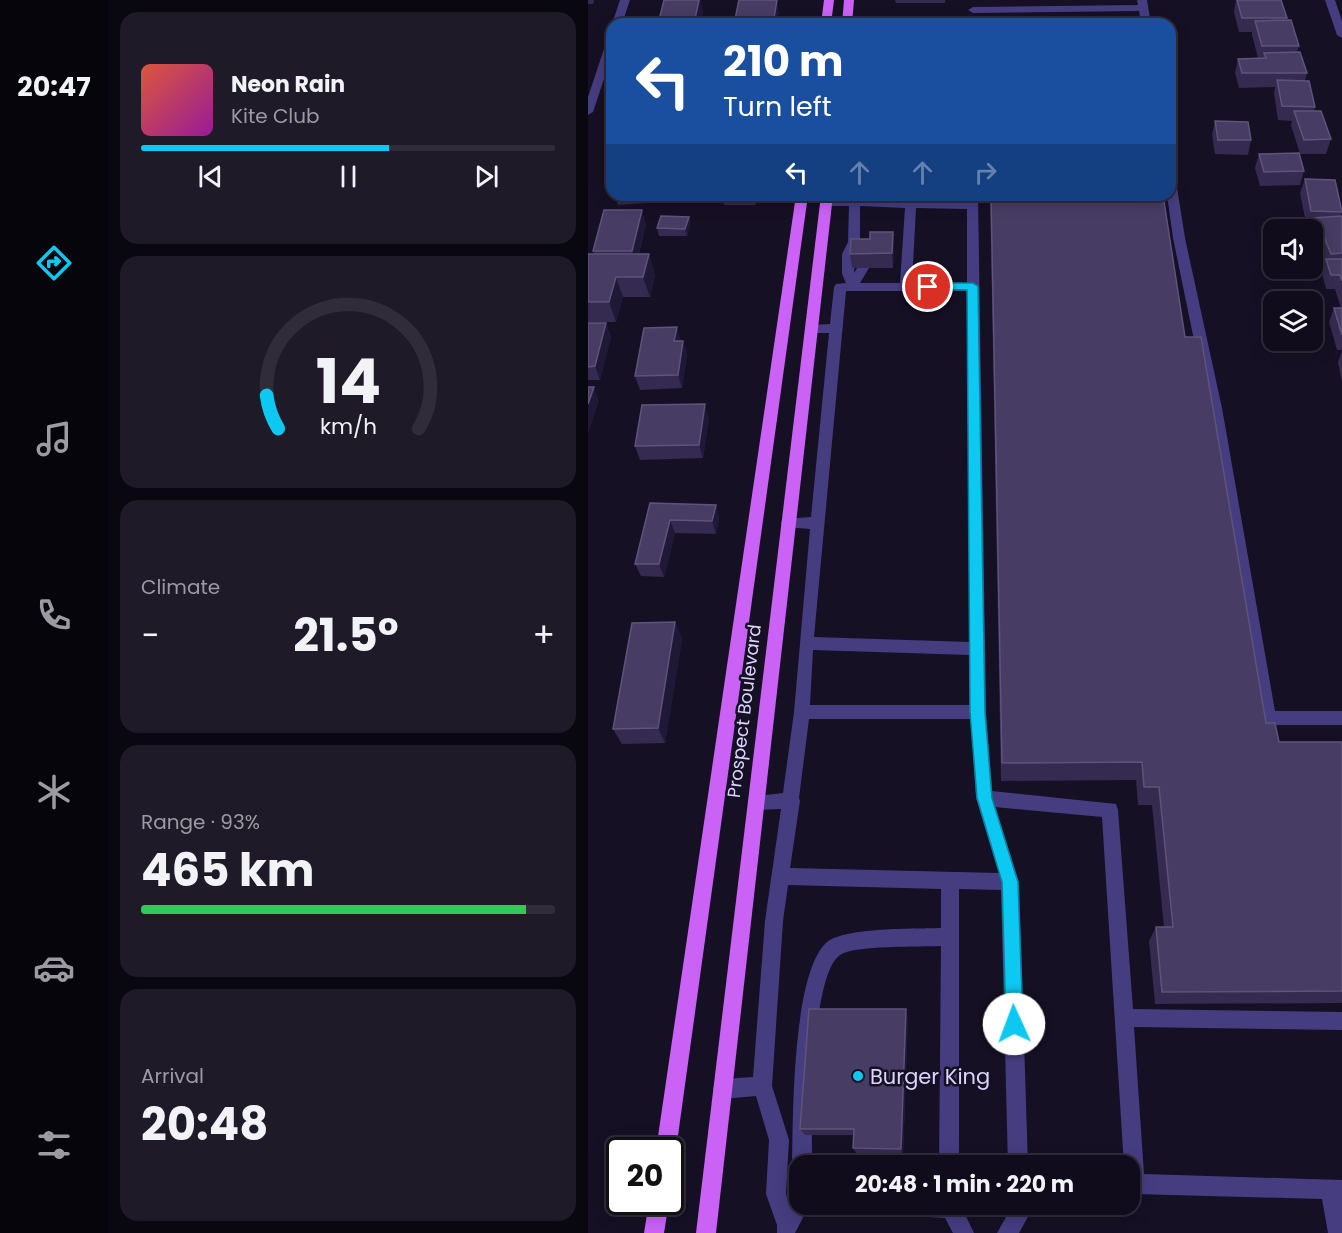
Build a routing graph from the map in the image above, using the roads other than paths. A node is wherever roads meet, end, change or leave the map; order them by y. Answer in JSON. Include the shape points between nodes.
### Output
{"nodes":[{"id":1,"x":625,"y":0,"type":"edge"},
{"id":2,"x":829,"y":0,"type":"edge"},
{"id":3,"x":849,"y":0,"type":"edge"},
{"id":4,"x":1330,"y":0,"type":"edge"},
{"id":5,"x":1143,"y":4,"type":"edge"},
{"id":6,"x":974,"y":5,"type":"edge"},
{"id":7,"x":619,"y":18,"type":"edge"},
{"id":8,"x":827,"y":18,"type":"edge"},
{"id":9,"x":848,"y":18,"type":"edge"},
{"id":10,"x":1342,"y":35,"type":"edge"},
{"id":11,"x":606,"y":58,"type":"edge"},
{"id":12,"x":588,"y":112,"type":"edge"},
{"id":13,"x":801,"y":201,"type":"edge"},
{"id":14,"x":826,"y":201,"type":"edge"},
{"id":15,"x":855,"y":201,"type":"edge"},
{"id":16,"x":877,"y":201,"type":"edge"},
{"id":17,"x":956,"y":201,"type":"edge"},
{"id":18,"x":972,"y":201,"type":"edge"},
{"id":19,"x":1173,"y":201,"type":"edge"},
{"id":20,"x":910,"y":204,"type":"junction"},
{"id":21,"x":854,"y":242,"type":"junction"},
{"id":22,"x":863,"y":253,"type":"edge"},
{"id":23,"x":863,"y":268,"type":"edge"},
{"id":24,"x":849,"y":286,"type":"junction"},
{"id":25,"x":973,"y":286,"type":"junction"},
{"id":26,"x":816,"y":287,"type":"junction"},
{"id":27,"x":906,"y":287,"type":"junction"},
{"id":28,"x":836,"y":328,"type":"junction"},
{"id":29,"x":811,"y":329,"type":"junction"},
{"id":30,"x":818,"y":523,"type":"junction"},
{"id":31,"x":788,"y":524,"type":"junction"},
{"id":32,"x":806,"y":643,"type":"junction"},
{"id":33,"x":977,"y":649,"type":"junction"},
{"id":34,"x":802,"y":712,"type":"junction"},
{"id":35,"x":978,"y":712,"type":"junction"},
{"id":36,"x":1342,"y":718,"type":"edge"},
{"id":37,"x":984,"y":798,"type":"junction"},
{"id":38,"x":792,"y":801,"type":"junction"},
{"id":39,"x":756,"y":802,"type":"junction"},
{"id":40,"x":781,"y":876,"type":"junction"},
{"id":41,"x":950,"y":879,"type":"junction"},
{"id":42,"x":1010,"y":882,"type":"junction"},
{"id":43,"x":949,"y":937,"type":"junction"},
{"id":44,"x":1124,"y":1018,"type":"junction"},
{"id":45,"x":1342,"y":1021,"type":"edge"},
{"id":46,"x":762,"y":1086,"type":"junction"},
{"id":47,"x":723,"y":1089,"type":"junction"},
{"id":48,"x":668,"y":1137,"type":"edge"},
{"id":49,"x":802,"y":1155,"type":"edge"},
{"id":50,"x":949,"y":1155,"type":"edge"},
{"id":51,"x":1018,"y":1155,"type":"edge"},
{"id":52,"x":1131,"y":1155,"type":"edge"},
{"id":53,"x":1140,"y":1184,"type":"edge"},
{"id":54,"x":1336,"y":1189,"type":"edge"},
{"id":55,"x":657,"y":1215,"type":"edge"},
{"id":56,"x":794,"y":1215,"type":"edge"},
{"id":57,"x":954,"y":1215,"type":"edge"},
{"id":58,"x":1019,"y":1215,"type":"edge"},
{"id":59,"x":786,"y":1229,"type":"edge"},
{"id":60,"x":654,"y":1233,"type":"edge"},
{"id":61,"x":706,"y":1233,"type":"edge"},
{"id":62,"x":964,"y":1233,"type":"edge"},
{"id":63,"x":1007,"y":1233,"type":"edge"},
{"id":64,"x":1338,"y":1233,"type":"edge"}],
"edges":[{"from":1,"to":7,"type":"street"},
{"from":2,"to":8,"type":"main road"},
{"from":3,"to":9,"type":"main road"},
{"from":4,"to":10,"type":"street"},
{"from":5,"to":6,"type":"street"},
{"from":11,"to":12,"type":"street"},
{"from":13,"to":48,"type":"main road","name":"Prospect Boulevard"},
{"from":14,"to":26,"type":"main road","name":"Prospect Boulevard"},
{"from":15,"to":21,"type":"street"},
{"from":16,"to":20,"type":"street"},
{"from":17,"to":20,"type":"street"},
{"from":18,"to":25,"type":"street"},
{"from":19,"to":36,"type":"street","via":[[1215,408],[1268,718]]},
{"from":20,"to":27,"type":"street"},
{"from":21,"to":22,"type":"street"},
{"from":21,"to":24,"type":"street","via":[[848,254]]},
{"from":23,"to":24,"type":"street"},
{"from":24,"to":26,"type":"street"},
{"from":24,"to":27,"type":"street"},
{"from":24,"to":28,"type":"street"},
{"from":25,"to":27,"type":"street"},
{"from":25,"to":33,"type":"street"},
{"from":26,"to":29,"type":"main road","name":"Prospect Boulevard"},
{"from":28,"to":29,"type":"street"},
{"from":28,"to":30,"type":"street"},
{"from":29,"to":31,"type":"main road","name":"Prospect Boulevard"},
{"from":30,"to":31,"type":"street"},
{"from":30,"to":32,"type":"street"},
{"from":31,"to":39,"type":"main road","name":"Prospect Boulevard"},
{"from":32,"to":33,"type":"street"},
{"from":32,"to":34,"type":"street"},
{"from":33,"to":35,"type":"street"},
{"from":34,"to":35,"type":"street"},
{"from":34,"to":38,"type":"street"},
{"from":35,"to":37,"type":"street"},
{"from":37,"to":42,"type":"street"},
{"from":37,"to":44,"type":"street","via":[[1110,810]]},
{"from":38,"to":39,"type":"street"},
{"from":38,"to":40,"type":"street"},
{"from":39,"to":47,"type":"main road","name":"Prospect Boulevard"},
{"from":40,"to":41,"type":"street"},
{"from":40,"to":46,"type":"street"},
{"from":41,"to":42,"type":"street"},
{"from":41,"to":43,"type":"street"},
{"from":42,"to":51,"type":"street"},
{"from":43,"to":49,"type":"street","via":[[855,941],[834,948],[817,974],[803,1074]]},
{"from":43,"to":50,"type":"street"},
{"from":44,"to":45,"type":"street"},
{"from":44,"to":52,"type":"street"},
{"from":46,"to":47,"type":"street"},
{"from":46,"to":59,"type":"street","via":[[779,1140],[776,1194]]},
{"from":47,"to":61,"type":"main road","name":"Prospect Boulevard"},
{"from":53,"to":54,"type":"street"},
{"from":54,"to":64,"type":"street"},
{"from":55,"to":60,"type":"main road"},
{"from":56,"to":59,"type":"street"},
{"from":57,"to":62,"type":"street"},
{"from":58,"to":63,"type":"street"}]}
